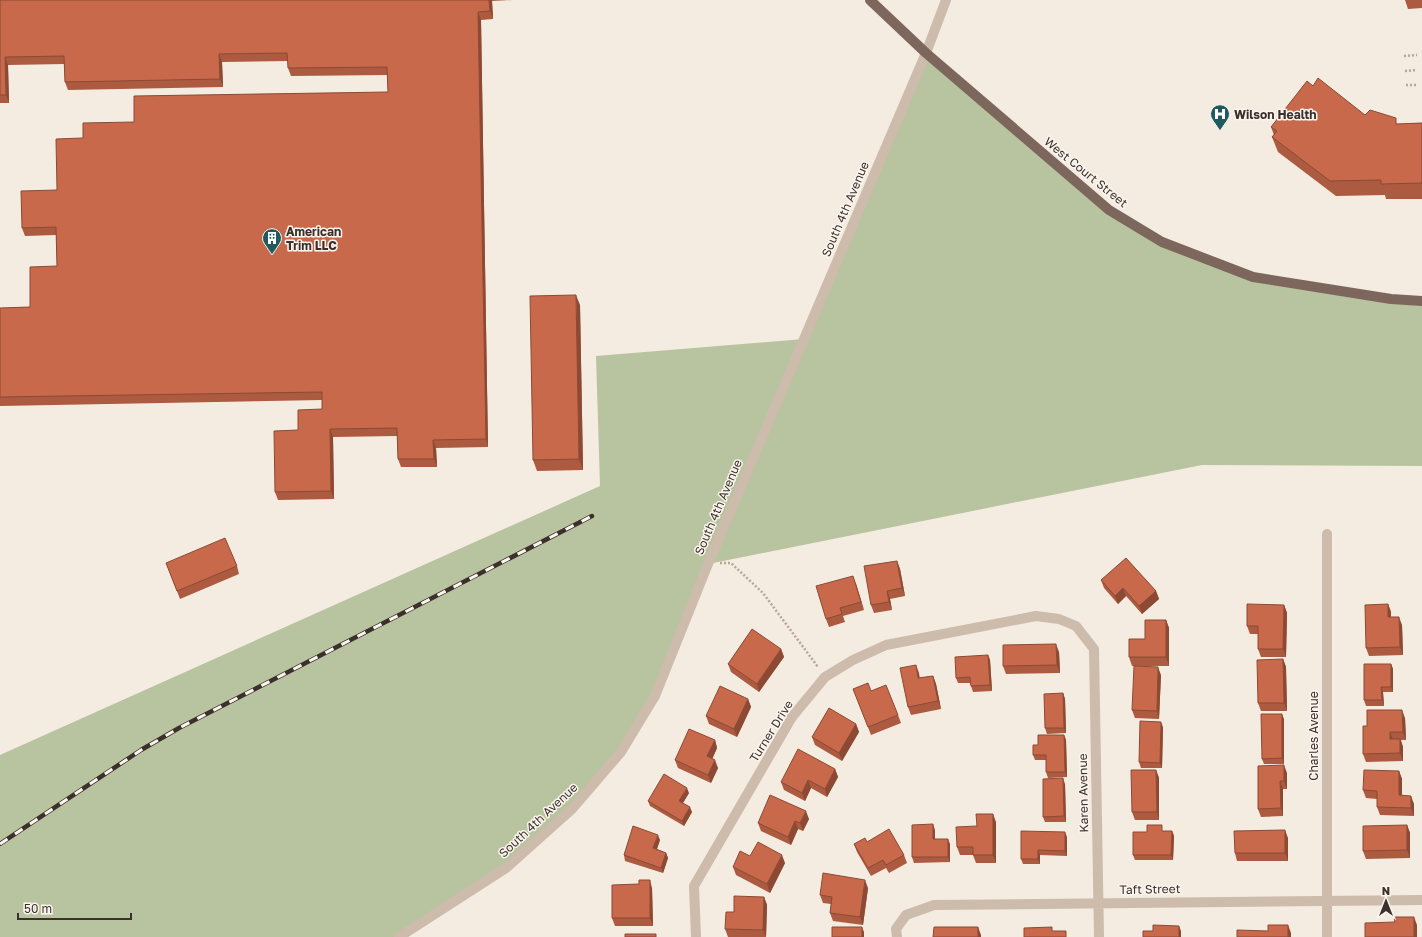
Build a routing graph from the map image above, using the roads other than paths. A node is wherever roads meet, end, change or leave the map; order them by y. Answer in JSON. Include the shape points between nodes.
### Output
{"nodes":[{"id":1,"x":870,"y":0,"type":"edge"},
{"id":2,"x":946,"y":0,"type":"edge"},
{"id":3,"x":926,"y":53,"type":"junction"},
{"id":4,"x":1422,"y":301,"type":"edge"},
{"id":5,"x":1327,"y":534,"type":"dead end"},
{"id":6,"x":1094,"y":650,"type":"joint"},
{"id":7,"x":1326,"y":900,"type":"junction"},
{"id":8,"x":1422,"y":900,"type":"edge"},
{"id":9,"x":1098,"y":902,"type":"junction"},
{"id":10,"x":399,"y":937,"type":"edge"},
{"id":11,"x":696,"y":937,"type":"edge"},
{"id":12,"x":896,"y":937,"type":"edge"},
{"id":13,"x":1099,"y":937,"type":"edge"},
{"id":14,"x":1327,"y":937,"type":"edge"}],
"edges":[{"from":1,"to":3,"type":"main road","name":"West Court Street"},
{"from":2,"to":3,"type":"street","name":"South 4th Avenue"},
{"from":3,"to":4,"type":"main road","name":"West Court Street","via":[[1109,210],[1162,242],[1253,277],[1391,299]]},
{"from":3,"to":10,"type":"street","name":"South 4th Avenue","via":[[708,564],[655,696],[621,752],[572,809],[506,868]]},
{"from":5,"to":7,"type":"street","name":"Charles Avenue"},
{"from":6,"to":9,"type":"street","name":"Karen Avenue"},
{"from":6,"to":11,"type":"street","name":"Turner Drive","via":[[1076,626],[1059,619],[1036,616],[886,645],[853,660],[825,677],[792,717],[694,886]]},
{"from":7,"to":8,"type":"street","name":"Taft Street"},
{"from":7,"to":9,"type":"street","name":"Taft Street"},
{"from":7,"to":14,"type":"street","name":"Charles Avenue"},
{"from":9,"to":12,"type":"street","name":"Taft Street","via":[[934,904],[906,915],[896,929]]},
{"from":9,"to":13,"type":"street","name":"Karen Avenue"}]}
